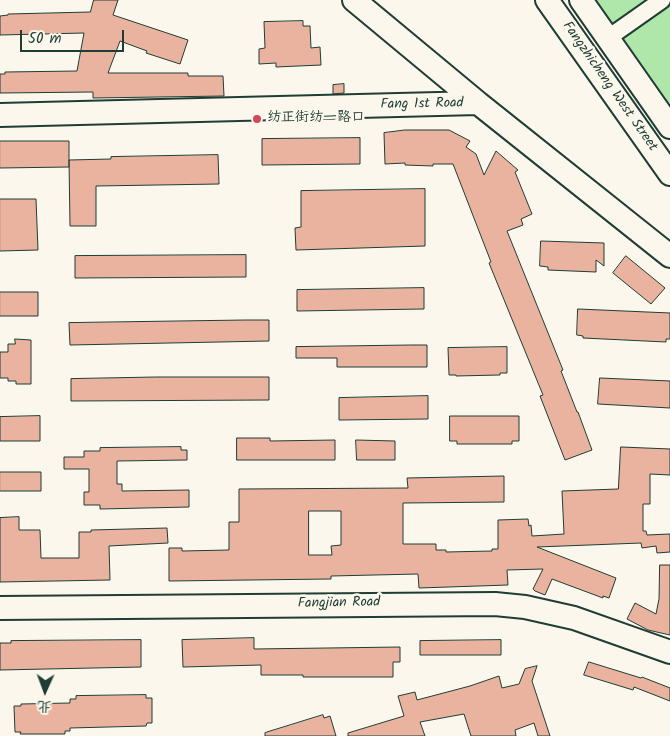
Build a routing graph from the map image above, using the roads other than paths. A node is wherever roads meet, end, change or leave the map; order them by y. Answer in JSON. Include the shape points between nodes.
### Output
{"nodes":[{"id":1,"x":354,"y":0,"type":"edge"},
{"id":2,"x":547,"y":0,"type":"edge"},
{"id":3,"x":581,"y":0,"type":"edge"},
{"id":4,"x":662,"y":0,"type":"edge"},
{"id":5,"x":608,"y":38,"type":"junction"},
{"id":6,"x":478,"y":104,"type":"junction"},
{"id":7,"x":0,"y":115,"type":"edge"},
{"id":8,"x":670,"y":127,"type":"edge"},
{"id":9,"x":670,"y":174,"type":"edge"},
{"id":10,"x":670,"y":256,"type":"edge"},
{"id":11,"x":0,"y":608,"type":"edge"},
{"id":12,"x":670,"y":652,"type":"edge"}],
"edges":[{"from":1,"to":6,"type":"street"},
{"from":2,"to":9,"type":"street","name":"Fangzhicheng West Street"},
{"from":3,"to":5,"type":"street","name":"Fangzhicheng West Street"},
{"from":4,"to":5,"type":"street"},
{"from":5,"to":8,"type":"street","name":"Fangzhicheng West Street"},
{"from":6,"to":7,"type":"street","name":"Fang 1st Road"},
{"from":6,"to":10,"type":"street","name":"Fang 1st Road"},
{"from":11,"to":12,"type":"street","name":"Fangjian Road","via":[[495,604],[574,618]]}]}
